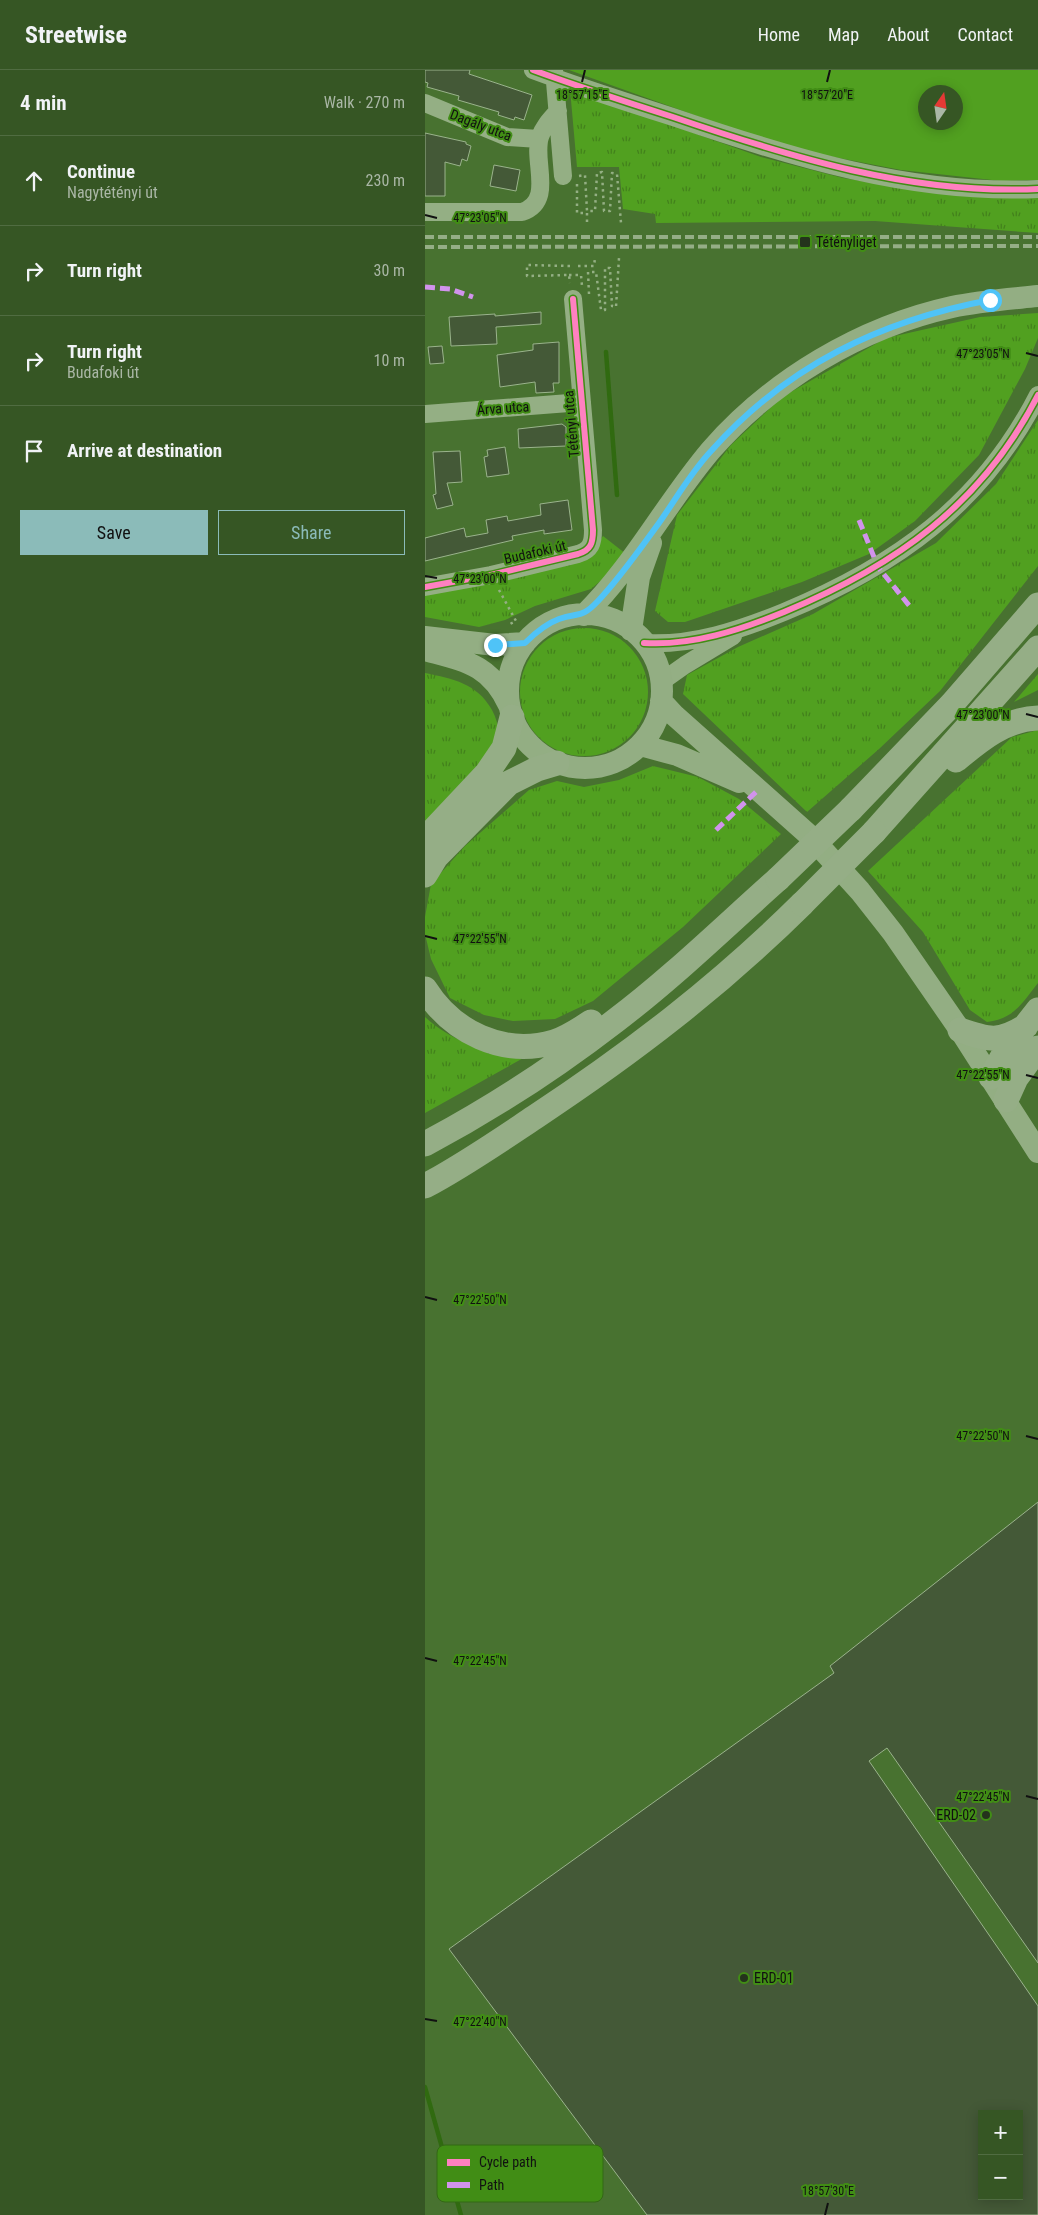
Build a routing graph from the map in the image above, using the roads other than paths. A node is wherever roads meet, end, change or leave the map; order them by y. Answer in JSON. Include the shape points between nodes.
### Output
{"nodes":[{"id":1,"x":533,"y":70,"type":"edge"},
{"id":2,"x":555,"y":74,"type":"edge"},
{"id":3,"x":425,"y":103,"type":"edge"},
{"id":4,"x":558,"y":111,"type":"junction"},
{"id":5,"x":539,"y":139,"type":"junction"},
{"id":6,"x":563,"y":176,"type":"dead end"},
{"id":7,"x":1038,"y":189,"type":"edge"},
{"id":8,"x":425,"y":212,"type":"edge"},
{"id":9,"x":1038,"y":296,"type":"edge"},
{"id":10,"x":578,"y":297,"type":"road end"},
{"id":11,"x":1038,"y":395,"type":"edge"},
{"id":12,"x":582,"y":402,"type":"junction"},
{"id":13,"x":425,"y":414,"type":"edge"},
{"id":14,"x":659,"y":524,"type":"junction"},
{"id":15,"x":590,"y":547,"type":"joint"},
{"id":16,"x":425,"y":587,"type":"edge"},
{"id":17,"x":1038,"y":605,"type":"edge"},
{"id":18,"x":584,"y":615,"type":"junction"},
{"id":19,"x":752,"y":625,"type":"junction"},
{"id":20,"x":637,"y":636,"type":"junction"},
{"id":21,"x":425,"y":638,"type":"edge"},
{"id":22,"x":525,"y":643,"type":"junction"},
{"id":23,"x":1038,"y":648,"type":"edge"},
{"id":24,"x":425,"y":650,"type":"edge"},
{"id":25,"x":661,"y":691,"type":"junction"},
{"id":26,"x":511,"y":711,"type":"junction"},
{"id":27,"x":1038,"y":718,"type":"edge"},
{"id":28,"x":640,"y":745,"type":"junction"},
{"id":29,"x":557,"y":763,"type":"junction"},
{"id":30,"x":758,"y":790,"type":"junction"},
{"id":31,"x":892,"y":812,"type":"junction"},
{"id":32,"x":425,"y":839,"type":"edge"},
{"id":33,"x":425,"y":875,"type":"edge"},
{"id":34,"x":684,"y":963,"type":"junction"},
{"id":35,"x":425,"y":989,"type":"edge"},
{"id":36,"x":1032,"y":1018,"type":"edge"},
{"id":37,"x":960,"y":1030,"type":"junction"},
{"id":38,"x":1034,"y":1053,"type":"edge"},
{"id":39,"x":991,"y":1077,"type":"junction"},
{"id":40,"x":1006,"y":1100,"type":"junction"},
{"id":41,"x":425,"y":1144,"type":"edge"},
{"id":42,"x":1038,"y":1152,"type":"edge"},
{"id":43,"x":425,"y":1186,"type":"edge"}],
"edges":[{"from":1,"to":2,"type":"street"},
{"from":2,"to":4,"type":"street"},
{"from":2,"to":7,"type":"street","via":[[743,141],[841,168],[945,186]]},
{"from":3,"to":5,"type":"street","name":"Dagály utca","via":[[507,137]]},
{"from":4,"to":5,"type":"street"},
{"from":4,"to":6,"type":"street"},
{"from":5,"to":8,"type":"street","via":[[541,186],[537,200],[529,209],[522,212]]},
{"from":9,"to":14,"type":"main road","via":[[990,300],[915,318],[860,338],[820,360],[747,414],[712,450]]},
{"from":10,"to":12,"type":"street","name":"Tétényi utca"},
{"from":11,"to":19,"type":"street","via":[[1007,446],[979,483],[922,536],[877,567],[828,594]]},
{"from":12,"to":13,"type":"street","name":"Árva utca"},
{"from":12,"to":15,"type":"street","name":"Tétényi utca","via":[[593,530]]},
{"from":14,"to":18,"type":"main road"},
{"from":14,"to":20,"type":"main road","via":[[639,577]]},
{"from":15,"to":16,"type":"street","name":"Budafoki út","via":[[578,554]]},
{"from":17,"to":34,"type":"highway","bridge":true,"via":[[952,704],[851,809]]},
{"from":18,"to":20,"type":"main road","via":[[608,618]]},
{"from":18,"to":22,"type":"main road","via":[[551,623]]},
{"from":19,"to":20,"type":"street","via":[[698,639],[662,644]]},
{"from":19,"to":25,"type":"street","via":[[685,665]]},
{"from":20,"to":25,"type":"main road","via":[[653,655]]},
{"from":21,"to":22,"type":"main road","via":[[495,645]]},
{"from":22,"to":26,"type":"main road","via":[[509,679]]},
{"from":23,"to":31,"type":"highway"},
{"from":24,"to":26,"type":"main road","via":[[482,669],[502,690]]},
{"from":25,"to":28,"type":"main road","via":[[658,717]]},
{"from":25,"to":30,"type":"main road","via":[[674,714]]},
{"from":26,"to":29,"type":"main road","via":[[519,732],[529,745]]},
{"from":26,"to":32,"type":"highway","via":[[504,748],[487,773]]},
{"from":27,"to":31,"type":"highway","via":[[1009,724],[990,733]]},
{"from":28,"to":29,"type":"main road","via":[[629,755],[601,766],[571,767]]},
{"from":28,"to":30,"type":"main road","via":[[677,754]]},
{"from":29,"to":33,"type":"highway","via":[[509,783],[436,857]]},
{"from":30,"to":37,"type":"main road","via":[[810,836],[860,891]]},
{"from":31,"to":43,"type":"highway","bridge":true,"via":[[763,943],[712,989],[647,1040],[522,1126]]},
{"from":34,"to":35,"type":"highway","via":[[574,1033],[533,1046],[497,1043],[465,1031],[439,1010]]},
{"from":34,"to":41,"type":"highway","via":[[617,1020],[569,1054]]},
{"from":36,"to":37,"type":"highway","via":[[1009,1036],[979,1037]]},
{"from":36,"to":39,"type":"highway","via":[[1005,1052]]},
{"from":37,"to":39,"type":"main road"},
{"from":38,"to":39,"type":"highway","via":[[1012,1069]]},
{"from":38,"to":40,"type":"highway","via":[[1016,1078]]},
{"from":39,"to":40,"type":"main road"},
{"from":40,"to":42,"type":"main road"}]}
